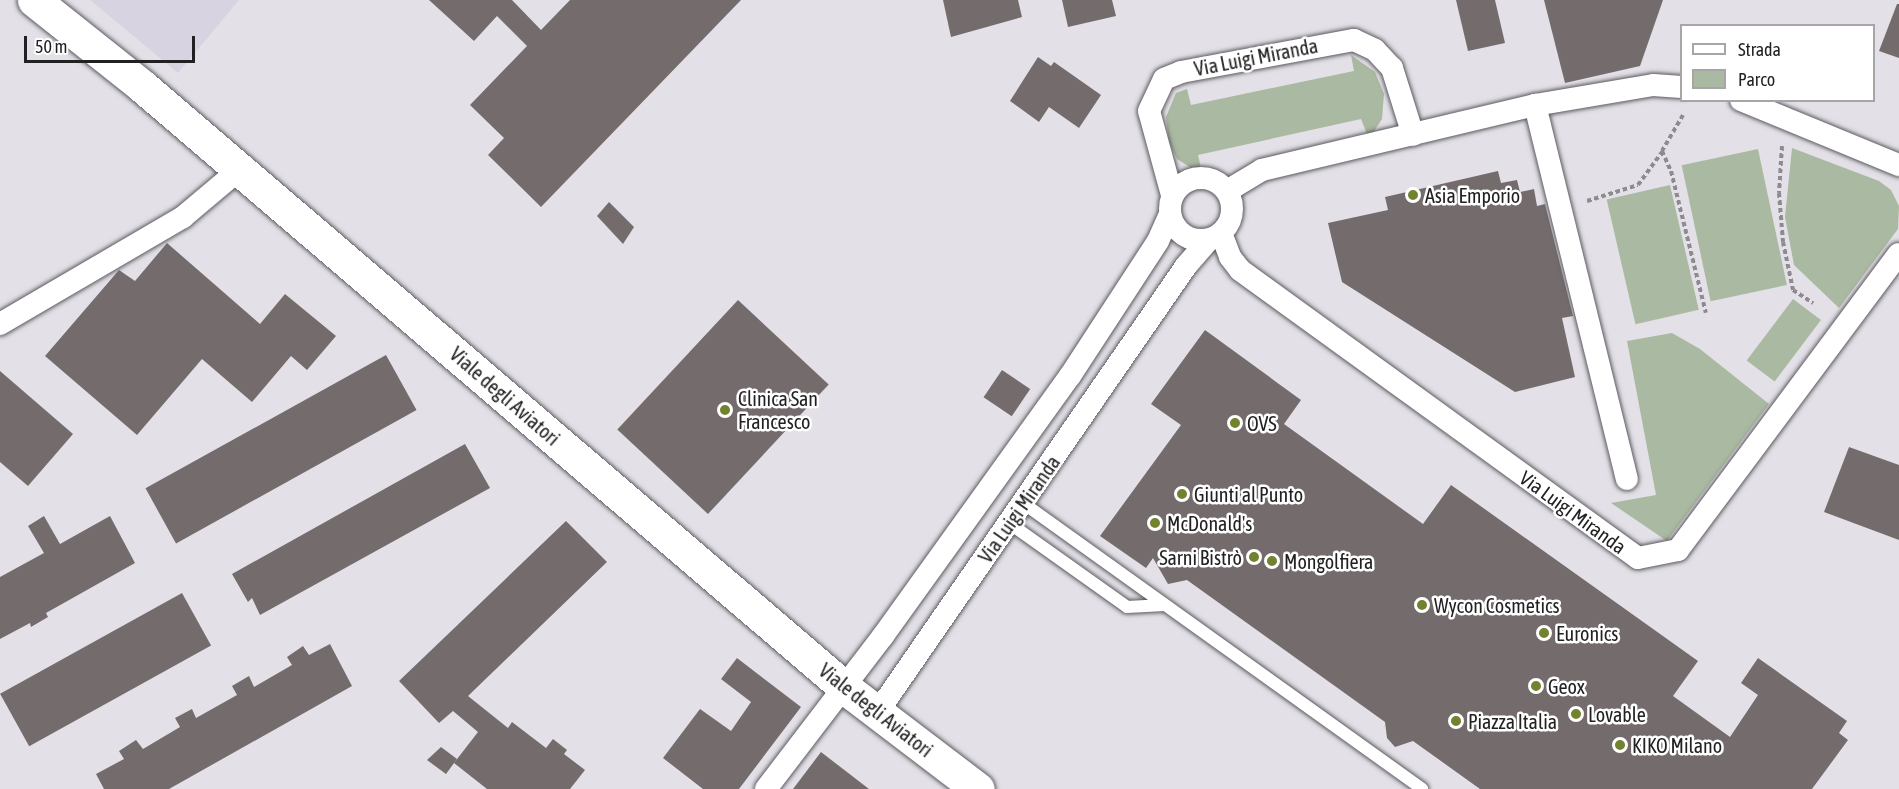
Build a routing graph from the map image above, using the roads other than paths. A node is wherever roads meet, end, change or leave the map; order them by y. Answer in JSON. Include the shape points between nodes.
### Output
{"nodes":[{"id":1,"x":34,"y":0,"type":"edge"},
{"id":2,"x":1680,"y":87,"type":"edge"},
{"id":3,"x":1746,"y":102,"type":"edge"},
{"id":4,"x":1535,"y":105,"type":"junction"},
{"id":5,"x":1413,"y":135,"type":"junction"},
{"id":6,"x":1899,"y":165,"type":"edge"},
{"id":7,"x":240,"y":169,"type":"junction"},
{"id":8,"x":1227,"y":191,"type":"junction"},
{"id":9,"x":1171,"y":205,"type":"junction"},
{"id":10,"x":1215,"y":236,"type":"junction"},
{"id":11,"x":1899,"y":254,"type":"edge"},
{"id":12,"x":1128,"y":285,"type":"junction"},
{"id":13,"x":1160,"y":305,"type":"junction"},
{"id":14,"x":0,"y":324,"type":"edge"},
{"id":15,"x":1627,"y":479,"type":"dead end"},
{"id":16,"x":994,"y":483,"type":"junction"},
{"id":17,"x":1023,"y":503,"type":"junction"},
{"id":18,"x":1009,"y":523,"type":"junction"},
{"id":19,"x":1165,"y":605,"type":"junction"},
{"id":20,"x":844,"y":687,"type":"junction"},
{"id":21,"x":877,"y":713,"type":"junction"},
{"id":22,"x":766,"y":789,"type":"edge"},
{"id":23,"x":978,"y":789,"type":"edge"},
{"id":24,"x":1422,"y":789,"type":"edge"}],
"edges":[{"from":1,"to":7,"type":"main road","name":"Viale degli Aviatori","via":[[76,30]]},
{"from":2,"to":4,"type":"street","via":[[1653,85]]},
{"from":3,"to":6,"type":"street"},
{"from":4,"to":5,"type":"street"},
{"from":4,"to":15,"type":"street"},
{"from":5,"to":8,"type":"street","via":[[1262,170]]},
{"from":5,"to":9,"type":"street","name":"Via Luigi Miranda","via":[[1392,68],[1375,50],[1354,40],[1181,72],[1164,79],[1149,111]]},
{"from":7,"to":14,"type":"street","via":[[183,217]]},
{"from":7,"to":20,"type":"main road","name":"Viale degli Aviatori"},
{"from":8,"to":9,"type":"street","via":[[1200,178],[1180,186]]},
{"from":8,"to":10,"type":"street","via":[[1232,209]]},
{"from":9,"to":10,"type":"street","via":[[1179,232],[1188,238]]},
{"from":9,"to":12,"type":"street","name":"Via Luigi Miranda"},
{"from":10,"to":11,"type":"street","name":"Via Luigi Miranda","via":[[1240,270],[1638,558],[1678,550]]},
{"from":10,"to":13,"type":"street","name":"Via Luigi Miranda"},
{"from":12,"to":13,"type":"street"},
{"from":12,"to":16,"type":"street","name":"Via Luigi Miranda"},
{"from":13,"to":17,"type":"street","name":"Via Luigi Miranda"},
{"from":16,"to":17,"type":"street"},
{"from":16,"to":20,"type":"street","name":"Via Luigi Miranda"},
{"from":17,"to":18,"type":"street","name":"Via Luigi Miranda"},
{"from":17,"to":19,"type":"lane"},
{"from":18,"to":19,"type":"lane","via":[[1127,607]]},
{"from":18,"to":21,"type":"street","name":"Via Luigi Miranda"},
{"from":19,"to":24,"type":"lane"},
{"from":20,"to":21,"type":"main road","name":"Viale degli Aviatori"},
{"from":20,"to":22,"type":"street","name":"Via Luigi Miranda"},
{"from":21,"to":23,"type":"main road","name":"Viale degli Aviatori"}]}
